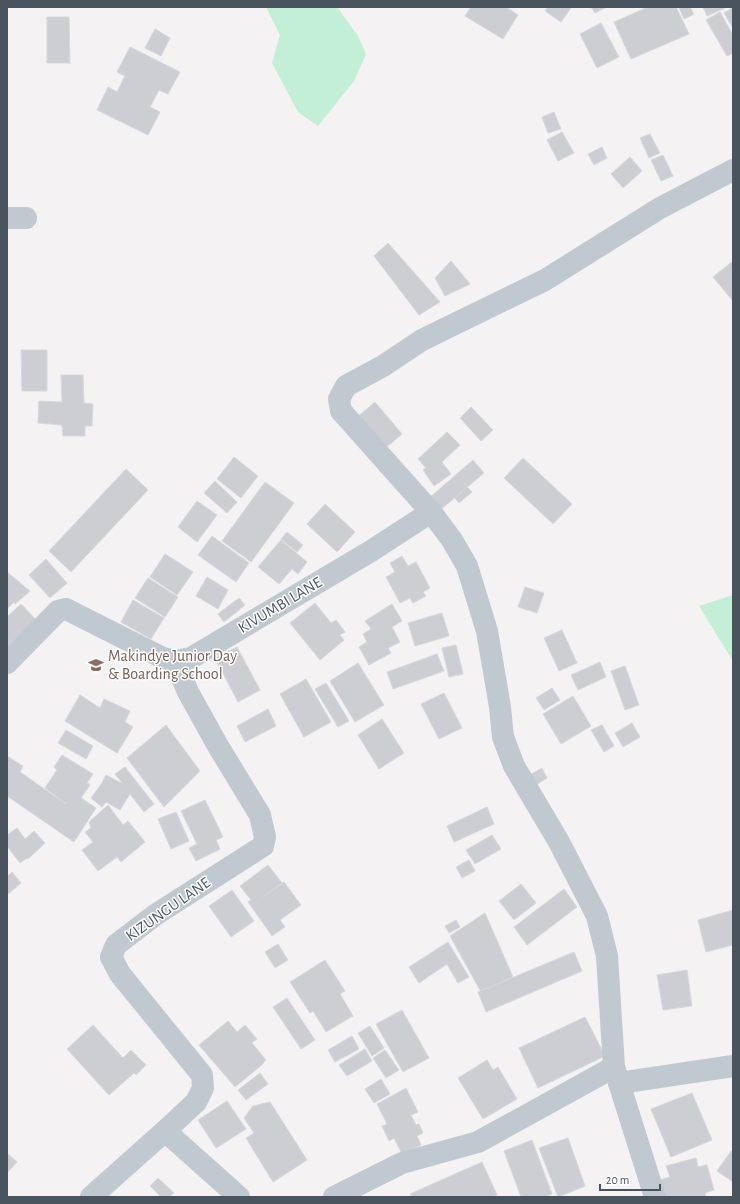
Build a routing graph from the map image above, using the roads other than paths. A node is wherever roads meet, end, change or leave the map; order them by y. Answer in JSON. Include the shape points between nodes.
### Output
{"nodes":[{"id":1,"x":733,"y":170,"type":"edge"},
{"id":2,"x":431,"y":512,"type":"junction"},
{"id":3,"x":175,"y":660,"type":"junction"},
{"id":4,"x":7,"y":663,"type":"edge"},
{"id":5,"x":733,"y":1066,"type":"edge"},
{"id":6,"x":616,"y":1075,"type":"junction"},
{"id":7,"x":166,"y":1131,"type":"junction"},
{"id":8,"x":91,"y":1197,"type":"edge"},
{"id":9,"x":239,"y":1197,"type":"edge"},
{"id":10,"x":334,"y":1197,"type":"edge"},
{"id":11,"x":655,"y":1197,"type":"edge"}],
"edges":[{"from":1,"to":2,"type":"street","via":[[660,208],[545,280],[422,340],[383,366],[346,386],[339,399],[341,411]]},
{"from":2,"to":3,"type":"street","name":"KIVUMBI LANE","via":[[191,658]]},
{"from":2,"to":6,"type":"street","via":[[467,566],[476,592],[487,631],[503,738],[514,766],[559,842],[598,916],[606,956]]},
{"from":3,"to":4,"type":"street","name":"KIVUMBI LANE","via":[[163,658],[66,608],[58,611]]},
{"from":3,"to":7,"type":"street","name":"KIZUNGU LANE","via":[[188,692],[260,815],[265,837],[263,846],[155,915],[116,945],[111,957],[120,974],[202,1075],[204,1088],[196,1102]]},
{"from":5,"to":6,"type":"street"},
{"from":6,"to":10,"type":"street","via":[[478,1142],[402,1164]]},
{"from":6,"to":11,"type":"street"},
{"from":7,"to":8,"type":"street","name":"KIZUNGU LANE"},
{"from":7,"to":9,"type":"street"}]}
